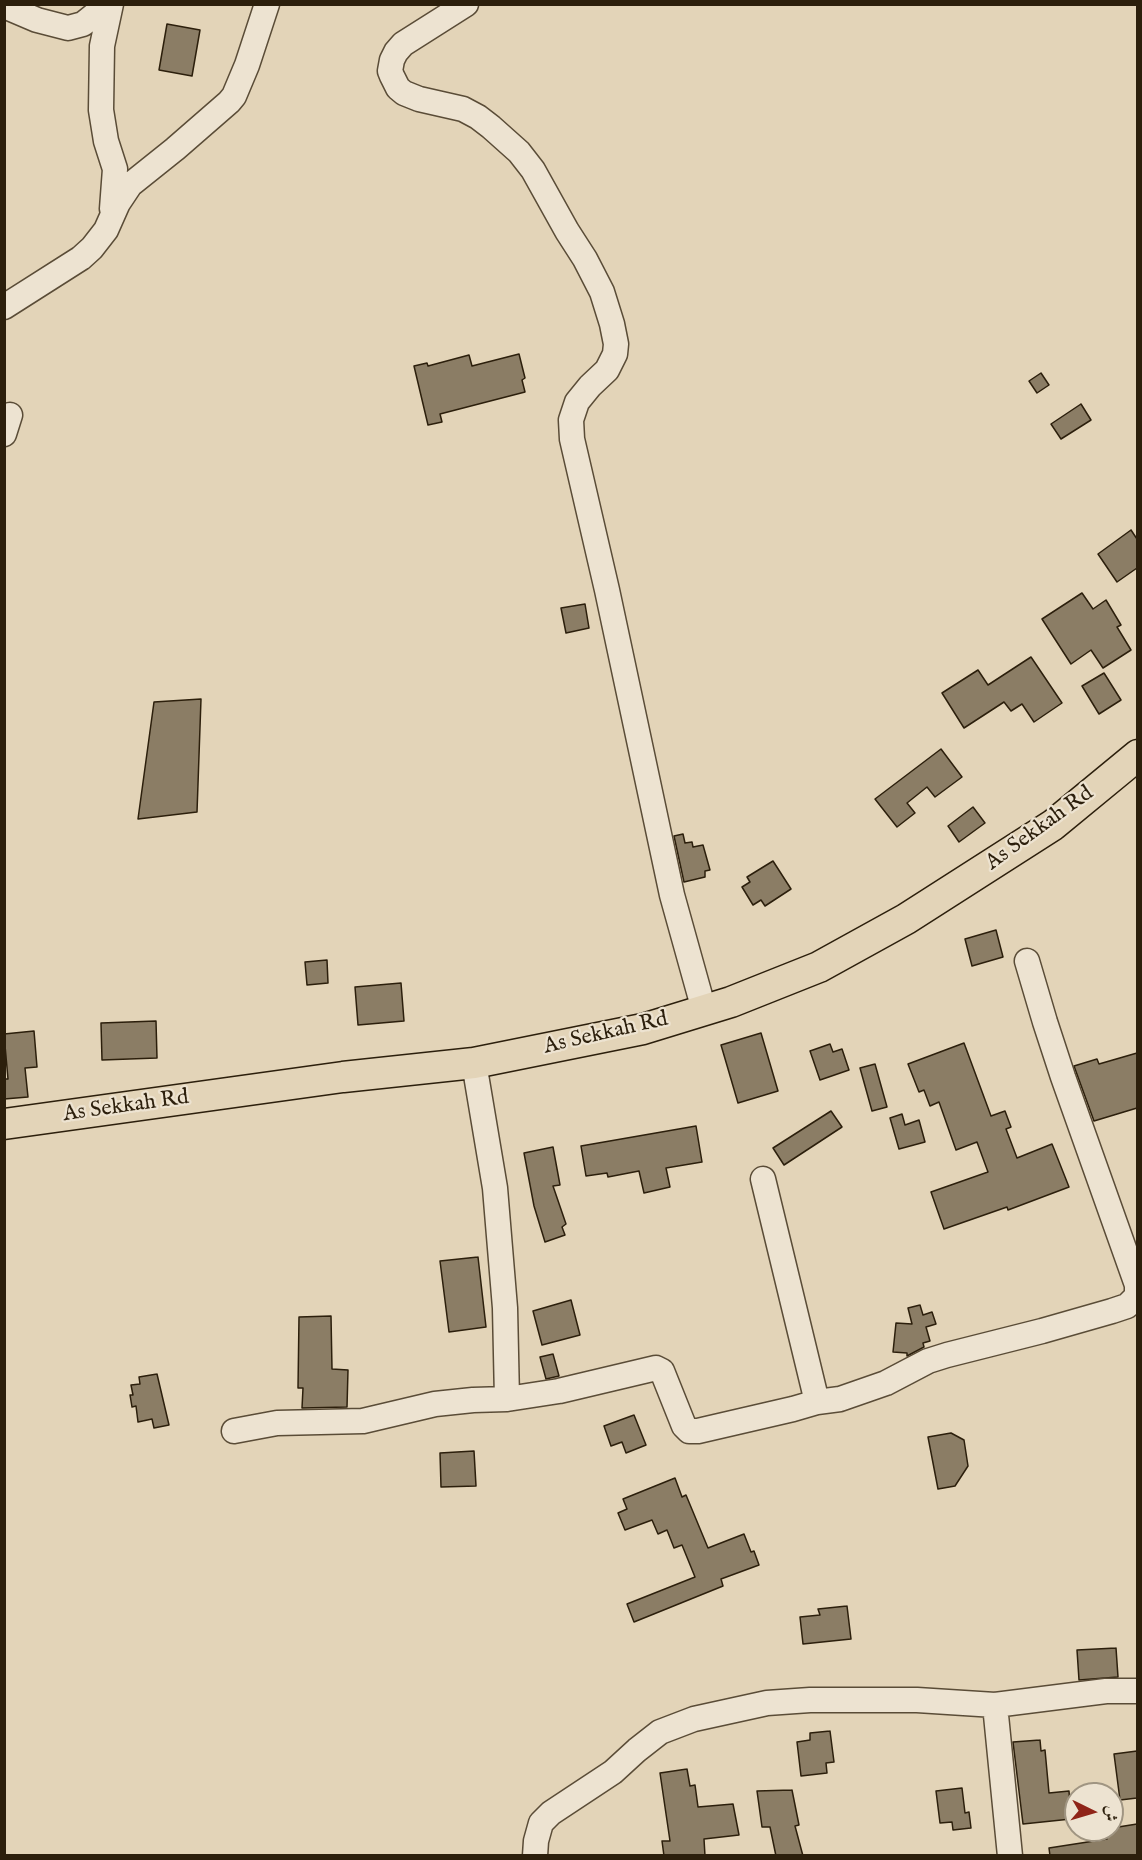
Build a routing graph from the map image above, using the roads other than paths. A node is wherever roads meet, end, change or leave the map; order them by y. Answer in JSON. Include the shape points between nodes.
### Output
{"nodes":[{"id":1,"x":109,"y":4,"type":"edge"},
{"id":2,"x":267,"y":4,"type":"edge"},
{"id":3,"x":466,"y":4,"type":"edge"},
{"id":4,"x":4,"y":6,"type":"edge"},
{"id":5,"x":112,"y":216,"type":"junction"},
{"id":6,"x":4,"y":307,"type":"edge"},
{"id":7,"x":1137,"y":755,"type":"edge"},
{"id":8,"x":1028,"y":962,"type":"dead end"},
{"id":9,"x":704,"y":1010,"type":"junction"},
{"id":10,"x":474,"y":1063,"type":"junction"},
{"id":11,"x":7,"y":1120,"type":"edge"},
{"id":12,"x":763,"y":1179,"type":"dead end"},
{"id":13,"x":507,"y":1399,"type":"junction"},
{"id":14,"x":817,"y":1402,"type":"junction"},
{"id":15,"x":234,"y":1431,"type":"dead end"},
{"id":16,"x":1137,"y":1691,"type":"edge"},
{"id":17,"x":996,"y":1705,"type":"junction"},
{"id":18,"x":535,"y":1856,"type":"edge"},
{"id":19,"x":1010,"y":1856,"type":"edge"}],
"edges":[{"from":1,"to":4,"type":"street","via":[[83,24],[68,28]]},
{"from":1,"to":5,"type":"street","via":[[102,46],[101,110],[115,169]]},
{"from":2,"to":5,"type":"street","via":[[234,96],[130,185]]},
{"from":3,"to":9,"type":"street","via":[[403,44],[392,60],[392,76],[404,93],[477,117],[519,152],[602,292],[612,324],[615,354],[607,370],[577,402],[571,420],[572,438],[672,895]]},
{"from":5,"to":6,"type":"street","via":[[100,240],[81,258]]},
{"from":7,"to":9,"type":"main road","name":"As Sekkah Rd","via":[[1053,825],[906,919],[819,967]]},
{"from":8,"to":14,"type":"street","via":[[1044,1022],[1137,1285],[1137,1296],[1127,1306],[1112,1311],[947,1355],[886,1383],[840,1399]]},
{"from":9,"to":10,"type":"main road","name":"As Sekkah Rd","via":[[643,1029]]},
{"from":10,"to":11,"type":"main road","name":"As Sekkah Rd"},
{"from":10,"to":13,"type":"street","via":[[495,1188],[505,1308]]},
{"from":12,"to":14,"type":"street"},
{"from":13,"to":14,"type":"street","via":[[656,1368],[662,1371],[689,1431]]},
{"from":13,"to":15,"type":"street","via":[[435,1404],[363,1421],[277,1422]]},
{"from":16,"to":17,"type":"street","via":[[1106,1691]]},
{"from":17,"to":18,"type":"street","via":[[810,1700],[766,1703],[694,1719],[660,1732],[613,1772],[551,1813],[542,1823]]},
{"from":17,"to":19,"type":"street"}]}
